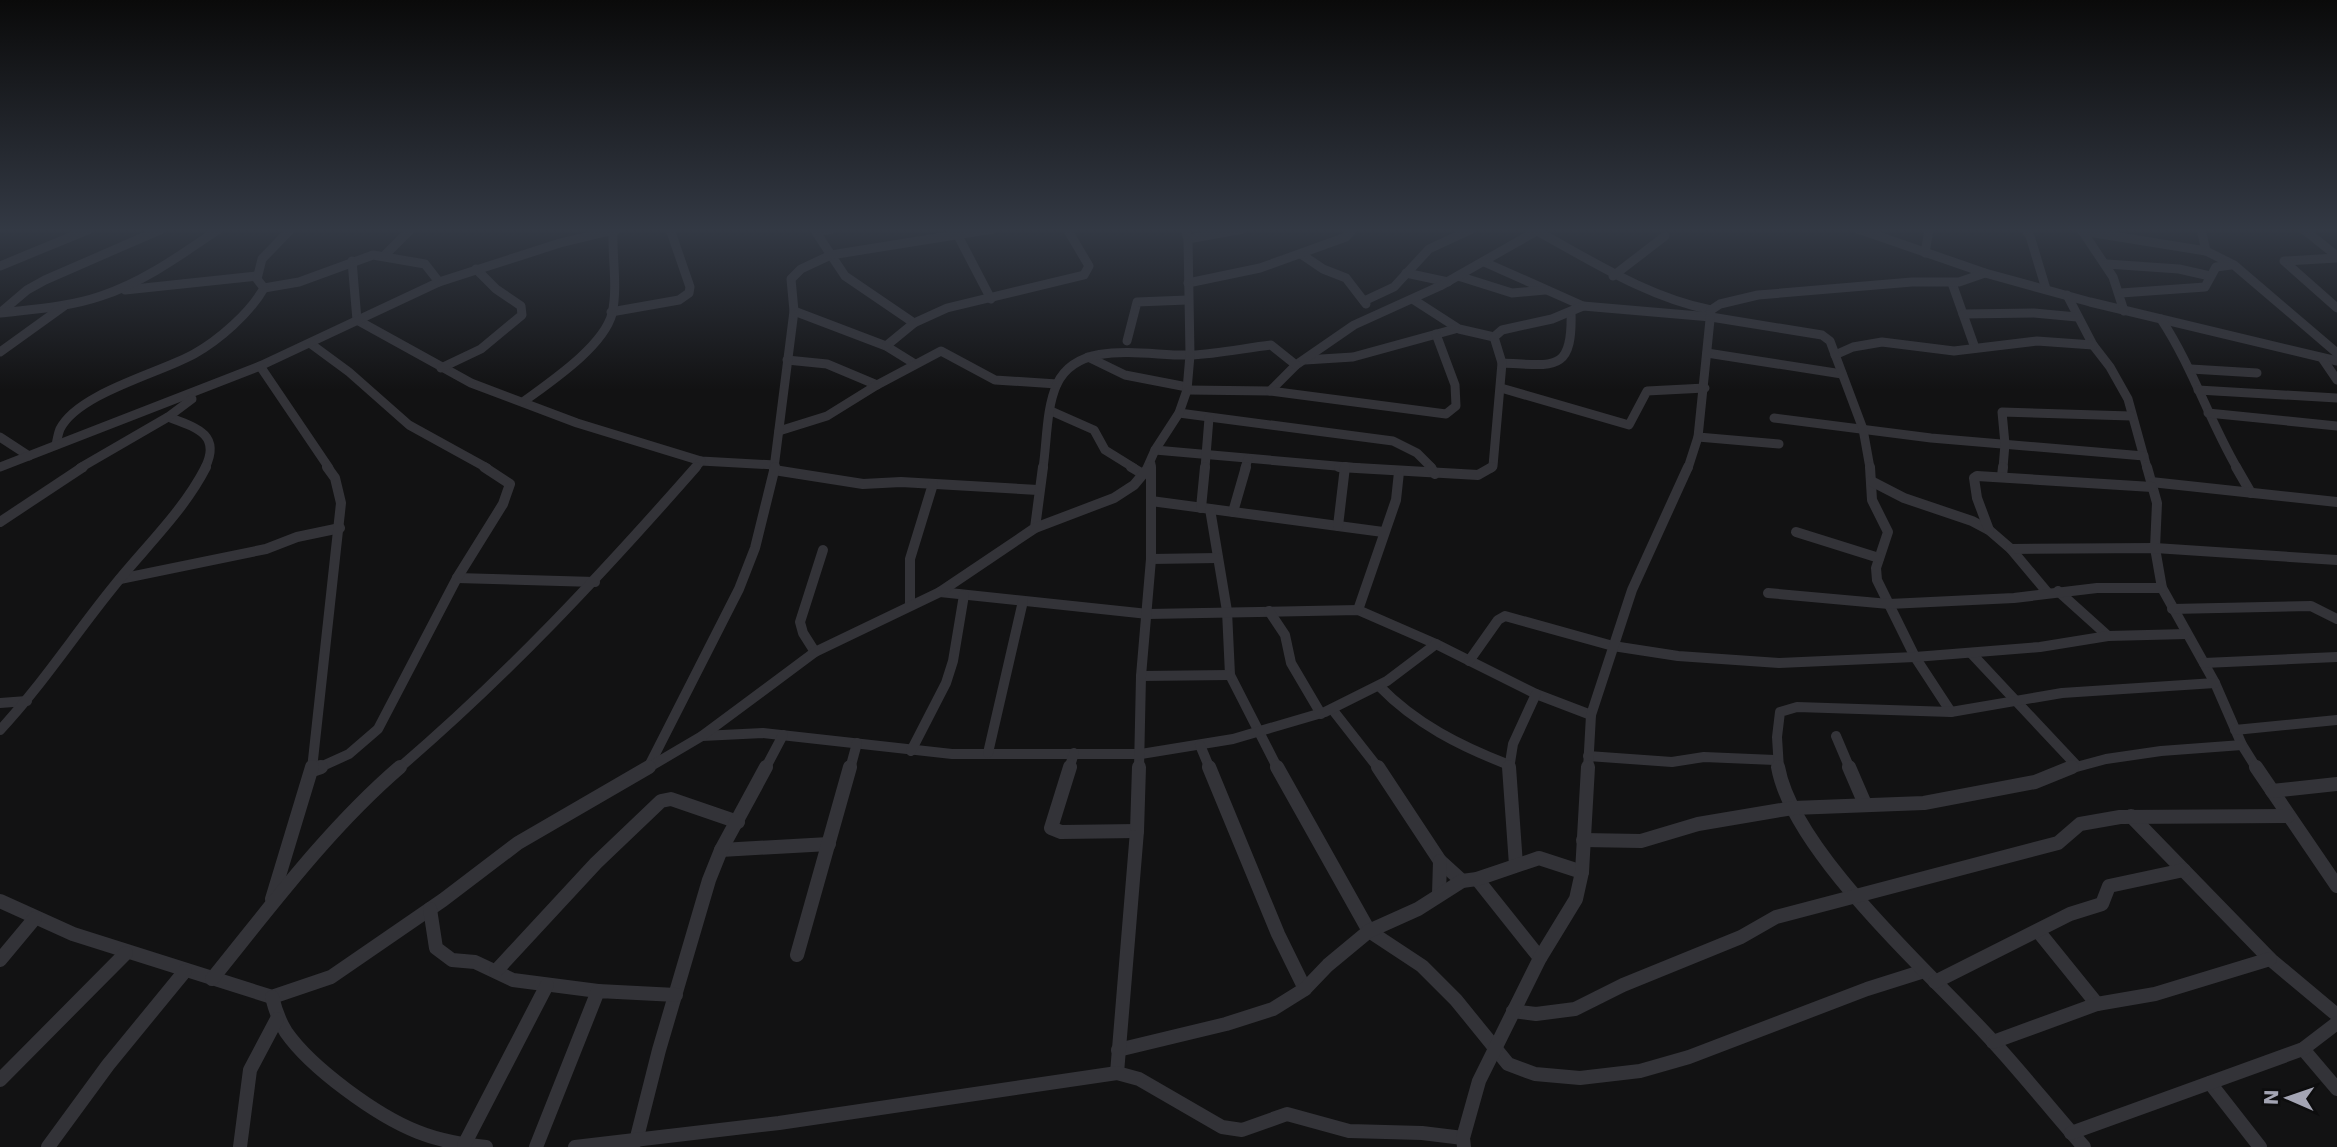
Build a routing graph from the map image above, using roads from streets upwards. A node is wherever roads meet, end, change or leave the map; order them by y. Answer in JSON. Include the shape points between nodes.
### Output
{"nodes":[{"id":1,"x":40,"y":283,"type":"edge"},
{"id":2,"x":131,"y":283,"type":"edge"},
{"id":3,"x":195,"y":283,"type":"edge"},
{"id":4,"x":261,"y":283,"type":"edge"},
{"id":5,"x":296,"y":283,"type":"edge"},
{"id":6,"x":354,"y":283,"type":"edge"},
{"id":7,"x":438,"y":283,"type":"edge"},
{"id":8,"x":490,"y":283,"type":"edge"},
{"id":9,"x":613,"y":283,"type":"edge"},
{"id":10,"x":688,"y":283,"type":"edge"},
{"id":11,"x":791,"y":283,"type":"edge"},
{"id":12,"x":855,"y":283,"type":"edge"},
{"id":13,"x":983,"y":283,"type":"edge"},
{"id":14,"x":1055,"y":283,"type":"edge"},
{"id":15,"x":1195,"y":283,"type":"edge"},
{"id":16,"x":1350,"y":283,"type":"edge"},
{"id":17,"x":1398,"y":283,"type":"edge"},
{"id":18,"x":1447,"y":283,"type":"edge"},
{"id":19,"x":1477,"y":283,"type":"edge"},
{"id":20,"x":1529,"y":283,"type":"edge"},
{"id":21,"x":1630,"y":283,"type":"edge"},
{"id":22,"x":1907,"y":283,"type":"edge"},
{"id":23,"x":1933,"y":283,"type":"edge"},
{"id":24,"x":1951,"y":283,"type":"junction"},
{"id":25,"x":1960,"y":283,"type":"edge"},
{"id":26,"x":2021,"y":283,"type":"edge"},
{"id":27,"x":2044,"y":283,"type":"edge"},
{"id":28,"x":2116,"y":283,"type":"edge"},
{"id":29,"x":2207,"y":283,"type":"edge"},
{"id":30,"x":2255,"y":283,"type":"edge"},
{"id":31,"x":2308,"y":283,"type":"edge"},
{"id":32,"x":1188,"y":284,"type":"joint"},
{"id":33,"x":264,"y":288,"type":"junction"},
{"id":34,"x":2046,"y":289,"type":"junction"},
{"id":35,"x":1545,"y":290,"type":"junction"},
{"id":36,"x":115,"y":291,"type":"junction"},
{"id":37,"x":2121,"y":293,"type":"junction"},
{"id":38,"x":2067,"y":295,"type":"junction"},
{"id":39,"x":991,"y":299,"type":"junction"},
{"id":40,"x":1187,"y":300,"type":"junction"},
{"id":41,"x":1414,"y":300,"type":"junction"},
{"id":42,"x":1364,"y":301,"type":"junction"},
{"id":43,"x":66,"y":305,"type":"junction"},
{"id":44,"x":1583,"y":306,"type":"junction"},
{"id":45,"x":2337,"y":308,"type":"edge"},
{"id":46,"x":794,"y":311,"type":"junction"},
{"id":47,"x":2124,"y":311,"type":"junction"},
{"id":48,"x":0,"y":312,"type":"edge"},
{"id":49,"x":611,"y":312,"type":"junction"},
{"id":50,"x":1571,"y":312,"type":"junction"},
{"id":51,"x":1375,"y":314,"type":"junction"},
{"id":52,"x":1711,"y":314,"type":"junction"},
{"id":53,"x":1963,"y":314,"type":"junction"},
{"id":54,"x":2077,"y":317,"type":"junction"},
{"id":55,"x":2161,"y":319,"type":"junction"},
{"id":56,"x":358,"y":320,"type":"junction"},
{"id":57,"x":915,"y":323,"type":"junction"},
{"id":58,"x":1455,"y":329,"type":"junction"},
{"id":59,"x":1436,"y":334,"type":"junction"},
{"id":60,"x":1494,"y":337,"type":"junction"},
{"id":61,"x":1127,"y":341,"type":"dead end"},
{"id":62,"x":311,"y":344,"type":"junction"},
{"id":63,"x":2093,"y":345,"type":"junction"},
{"id":64,"x":886,"y":346,"type":"junction"},
{"id":65,"x":1975,"y":348,"type":"junction"},
{"id":66,"x":0,"y":352,"type":"edge"},
{"id":67,"x":1707,"y":353,"type":"junction"},
{"id":68,"x":2337,"y":353,"type":"edge"},
{"id":69,"x":1190,"y":355,"type":"junction"},
{"id":70,"x":1835,"y":355,"type":"junction"},
{"id":71,"x":1087,"y":357,"type":"junction"},
{"id":72,"x":2322,"y":358,"type":"junction"},
{"id":73,"x":787,"y":360,"type":"junction"},
{"id":74,"x":2337,"y":360,"type":"edge"},
{"id":75,"x":1300,"y":363,"type":"junction"},
{"id":76,"x":1502,"y":363,"type":"junction"},
{"id":77,"x":915,"y":364,"type":"junction"},
{"id":78,"x":260,"y":366,"type":"junction"},
{"id":79,"x":441,"y":368,"type":"junction"},
{"id":80,"x":2191,"y":369,"type":"junction"},
{"id":81,"x":2257,"y":373,"type":"dead end"},
{"id":82,"x":1842,"y":374,"type":"junction"},
{"id":83,"x":2337,"y":380,"type":"edge"},
{"id":84,"x":1057,"y":384,"type":"junction"},
{"id":85,"x":877,"y":385,"type":"junction"},
{"id":86,"x":1187,"y":388,"type":"junction"},
{"id":87,"x":1501,"y":388,"type":"junction"},
{"id":88,"x":1704,"y":388,"type":"junction"},
{"id":89,"x":204,"y":389,"type":"junction"},
{"id":90,"x":2198,"y":390,"type":"junction"},
{"id":91,"x":1270,"y":391,"type":"junction"},
{"id":92,"x":2337,"y":398,"type":"edge"},
{"id":93,"x":523,"y":402,"type":"junction"},
{"id":94,"x":1051,"y":411,"type":"junction"},
{"id":95,"x":1179,"y":413,"type":"junction"},
{"id":96,"x":2208,"y":413,"type":"junction"},
{"id":97,"x":2132,"y":416,"type":"junction"},
{"id":98,"x":168,"y":417,"type":"junction"},
{"id":99,"x":1209,"y":418,"type":"junction"},
{"id":100,"x":1774,"y":418,"type":"dead end"},
{"id":101,"x":2337,"y":426,"type":"edge"},
{"id":102,"x":1863,"y":429,"type":"junction"},
{"id":103,"x":779,"y":431,"type":"junction"},
{"id":104,"x":0,"y":437,"type":"edge"},
{"id":105,"x":1698,"y":437,"type":"junction"},
{"id":106,"x":1779,"y":444,"type":"dead end"},
{"id":107,"x":2005,"y":444,"type":"junction"},
{"id":108,"x":57,"y":445,"type":"junction"},
{"id":109,"x":1155,"y":450,"type":"junction"},
{"id":110,"x":29,"y":456,"type":"junction"},
{"id":111,"x":1206,"y":456,"type":"junction"},
{"id":112,"x":2144,"y":456,"type":"junction"},
{"id":113,"x":1248,"y":459,"type":"junction"},
{"id":114,"x":701,"y":461,"type":"junction"},
{"id":115,"x":1345,"y":466,"type":"junction"},
{"id":116,"x":0,"y":467,"type":"edge"},
{"id":117,"x":775,"y":468,"type":"junction"},
{"id":118,"x":1147,"y":469,"type":"junction"},
{"id":119,"x":1399,"y":472,"type":"junction"},
{"id":120,"x":1435,"y":474,"type":"junction"},
{"id":121,"x":2002,"y":476,"type":"junction"},
{"id":122,"x":1871,"y":481,"type":"junction"},
{"id":123,"x":933,"y":484,"type":"junction"},
{"id":124,"x":2151,"y":484,"type":"junction"},
{"id":125,"x":1038,"y":490,"type":"junction"},
{"id":126,"x":2251,"y":493,"type":"junction"},
{"id":127,"x":1151,"y":501,"type":"junction"},
{"id":128,"x":2337,"y":502,"type":"edge"},
{"id":129,"x":1206,"y":509,"type":"junction"},
{"id":130,"x":1233,"y":512,"type":"junction"},
{"id":131,"x":0,"y":522,"type":"edge"},
{"id":132,"x":1338,"y":526,"type":"junction"},
{"id":133,"x":340,"y":528,"type":"junction"},
{"id":134,"x":1035,"y":528,"type":"junction"},
{"id":135,"x":1989,"y":530,"type":"junction"},
{"id":136,"x":1383,"y":532,"type":"junction"},
{"id":137,"x":1796,"y":532,"type":"dead end"},
{"id":138,"x":2155,"y":548,"type":"junction"},
{"id":139,"x":2011,"y":549,"type":"junction"},
{"id":140,"x":823,"y":550,"type":"dead end"},
{"id":141,"x":1218,"y":558,"type":"junction"},
{"id":142,"x":1879,"y":558,"type":"junction"},
{"id":143,"x":1151,"y":559,"type":"junction"},
{"id":144,"x":2337,"y":561,"type":"edge"},
{"id":145,"x":457,"y":578,"type":"junction"},
{"id":146,"x":120,"y":579,"type":"junction"},
{"id":147,"x":595,"y":582,"type":"junction"},
{"id":148,"x":2162,"y":588,"type":"junction"},
{"id":149,"x":2053,"y":591,"type":"junction"},
{"id":150,"x":940,"y":592,"type":"junction"},
{"id":151,"x":1768,"y":593,"type":"dead end"},
{"id":152,"x":964,"y":594,"type":"junction"},
{"id":153,"x":1023,"y":601,"type":"junction"},
{"id":154,"x":1889,"y":604,"type":"junction"},
{"id":155,"x":910,"y":605,"type":"junction"},
{"id":156,"x":2172,"y":609,"type":"junction"},
{"id":157,"x":1358,"y":610,"type":"junction"},
{"id":158,"x":1227,"y":611,"type":"junction"},
{"id":159,"x":1269,"y":611,"type":"junction"},
{"id":160,"x":1148,"y":614,"type":"junction"},
{"id":161,"x":2337,"y":618,"type":"edge"},
{"id":162,"x":2187,"y":634,"type":"junction"},
{"id":163,"x":2108,"y":636,"type":"junction"},
{"id":164,"x":1436,"y":644,"type":"junction"},
{"id":165,"x":1613,"y":646,"type":"junction"},
{"id":166,"x":815,"y":652,"type":"junction"},
{"id":167,"x":1971,"y":653,"type":"junction"},
{"id":168,"x":1915,"y":657,"type":"junction"},
{"id":169,"x":2337,"y":657,"type":"edge"},
{"id":170,"x":1469,"y":661,"type":"junction"},
{"id":171,"x":2204,"y":663,"type":"junction"},
{"id":172,"x":1230,"y":675,"type":"junction"},
{"id":173,"x":1141,"y":676,"type":"junction"},
{"id":174,"x":2215,"y":683,"type":"junction"},
{"id":175,"x":1379,"y":686,"type":"junction"},
{"id":176,"x":1536,"y":694,"type":"junction"},
{"id":177,"x":27,"y":701,"type":"junction"},
{"id":178,"x":2018,"y":702,"type":"junction"},
{"id":179,"x":0,"y":703,"type":"edge"},
{"id":180,"x":1327,"y":711,"type":"junction"},
{"id":181,"x":1951,"y":712,"type":"junction"},
{"id":182,"x":1591,"y":715,"type":"junction"},
{"id":183,"x":2337,"y":720,"type":"edge"},
{"id":184,"x":0,"y":730,"type":"edge"},
{"id":185,"x":2235,"y":730,"type":"junction"},
{"id":186,"x":1256,"y":732,"type":"junction"},
{"id":187,"x":783,"y":735,"type":"junction"},
{"id":188,"x":702,"y":736,"type":"junction"},
{"id":189,"x":1836,"y":736,"type":"dead end"},
{"id":190,"x":857,"y":743,"type":"junction"},
{"id":191,"x":1200,"y":745,"type":"junction"},
{"id":192,"x":2242,"y":745,"type":"junction"},
{"id":193,"x":911,"y":751,"type":"junction"},
{"id":194,"x":1073,"y":753,"type":"junction"},
{"id":195,"x":988,"y":754,"type":"junction"},
{"id":196,"x":1141,"y":754,"type":"junction"},
{"id":197,"x":1588,"y":756,"type":"junction"},
{"id":198,"x":1775,"y":760,"type":"junction"},
{"id":199,"x":650,"y":764,"type":"junction"},
{"id":200,"x":1508,"y":765,"type":"junction"},
{"id":201,"x":2076,"y":765,"type":"junction"},
{"id":202,"x":312,"y":769,"type":"junction"},
{"id":203,"x":2337,"y":784,"type":"edge"},
{"id":204,"x":2272,"y":791,"type":"junction"},
{"id":205,"x":1866,"y":804,"type":"junction"},
{"id":206,"x":1793,"y":808,"type":"junction"},
{"id":207,"x":2288,"y":816,"type":"junction"},
{"id":208,"x":2131,"y":817,"type":"junction"},
{"id":209,"x":738,"y":822,"type":"junction"},
{"id":210,"x":1138,"y":831,"type":"junction"},
{"id":211,"x":1583,"y":840,"type":"junction"},
{"id":212,"x":829,"y":844,"type":"junction"},
{"id":213,"x":721,"y":850,"type":"junction"},
{"id":214,"x":1440,"y":861,"type":"junction"},
{"id":215,"x":1516,"y":865,"type":"junction"},
{"id":216,"x":2184,"y":870,"type":"junction"},
{"id":217,"x":1582,"y":872,"type":"junction"},
{"id":218,"x":1477,"y":879,"type":"junction"},
{"id":219,"x":1462,"y":881,"type":"junction"},
{"id":220,"x":2337,"y":886,"type":"edge"},
{"id":221,"x":1439,"y":894,"type":"junction"},
{"id":222,"x":1858,"y":897,"type":"junction"},
{"id":223,"x":0,"y":901,"type":"edge"},
{"id":224,"x":271,"y":905,"type":"junction"},
{"id":225,"x":430,"y":909,"type":"junction"},
{"id":226,"x":35,"y":918,"type":"junction"},
{"id":227,"x":1369,"y":931,"type":"junction"},
{"id":228,"x":2038,"y":931,"type":"junction"},
{"id":229,"x":126,"y":953,"type":"junction"},
{"id":230,"x":797,"y":955,"type":"dead end"},
{"id":231,"x":1540,"y":958,"type":"junction"},
{"id":232,"x":0,"y":960,"type":"edge"},
{"id":233,"x":2270,"y":960,"type":"junction"},
{"id":234,"x":185,"y":971,"type":"junction"},
{"id":235,"x":496,"y":971,"type":"junction"},
{"id":236,"x":1924,"y":971,"type":"junction"},
{"id":237,"x":212,"y":979,"type":"junction"},
{"id":238,"x":1935,"y":982,"type":"junction"},
{"id":239,"x":547,"y":985,"type":"junction"},
{"id":240,"x":1305,"y":989,"type":"junction"},
{"id":241,"x":598,"y":991,"type":"junction"},
{"id":242,"x":676,"y":995,"type":"junction"},
{"id":243,"x":272,"y":997,"type":"junction"},
{"id":244,"x":2097,"y":1004,"type":"junction"},
{"id":245,"x":1513,"y":1011,"type":"junction"},
{"id":246,"x":2337,"y":1015,"type":"edge"},
{"id":247,"x":277,"y":1019,"type":"junction"},
{"id":248,"x":2337,"y":1023,"type":"edge"},
{"id":249,"x":1993,"y":1042,"type":"junction"},
{"id":250,"x":2304,"y":1049,"type":"junction"},
{"id":251,"x":1118,"y":1050,"type":"junction"},
{"id":252,"x":1494,"y":1050,"type":"junction"},
{"id":253,"x":1117,"y":1073,"type":"junction"},
{"id":254,"x":0,"y":1080,"type":"edge"},
{"id":255,"x":2210,"y":1083,"type":"junction"},
{"id":256,"x":2337,"y":1089,"type":"edge"},
{"id":257,"x":2071,"y":1133,"type":"junction"},
{"id":258,"x":636,"y":1141,"type":"junction"},
{"id":259,"x":1463,"y":1142,"type":"edge"},
{"id":260,"x":464,"y":1145,"type":"edge"},
{"id":261,"x":48,"y":1147,"type":"edge"},
{"id":262,"x":240,"y":1147,"type":"edge"},
{"id":263,"x":485,"y":1147,"type":"edge"},
{"id":264,"x":536,"y":1147,"type":"edge"},
{"id":265,"x":575,"y":1147,"type":"edge"},
{"id":266,"x":2084,"y":1147,"type":"edge"},
{"id":267,"x":2260,"y":1147,"type":"edge"}],
"edges":[{"from":1,"to":48,"type":"street"},
{"from":2,"to":36,"type":"street"},
{"from":3,"to":36,"type":"street"},
{"from":4,"to":33,"type":"street"},
{"from":5,"to":33,"type":"street"},
{"from":6,"to":56,"type":"street"},
{"from":7,"to":56,"type":"street"},
{"from":8,"to":79,"type":"street","via":[[521,306],[522,315],[481,349]]},
{"from":9,"to":49,"type":"street"},
{"from":10,"to":49,"type":"street","via":[[689,293],[679,300]]},
{"from":11,"to":46,"type":"street"},
{"from":12,"to":57,"type":"street"},
{"from":13,"to":39,"type":"street"},
{"from":14,"to":39,"type":"street"},
{"from":15,"to":32,"type":"street"},
{"from":16,"to":42,"type":"street"},
{"from":17,"to":42,"type":"street"},
{"from":18,"to":41,"type":"street"},
{"from":19,"to":35,"type":"street","via":[[1513,295]]},
{"from":20,"to":35,"type":"street"},
{"from":21,"to":52,"type":"street"},
{"from":22,"to":52,"type":"street","via":[[1756,295],[1721,302]]},
{"from":23,"to":24,"type":"street"},
{"from":24,"to":25,"type":"street"},
{"from":24,"to":53,"type":"street"},
{"from":26,"to":34,"type":"street"},
{"from":27,"to":34,"type":"street"},
{"from":28,"to":37,"type":"street"},
{"from":29,"to":37,"type":"street","via":[[2201,288]]},
{"from":30,"to":68,"type":"street"},
{"from":31,"to":45,"type":"street"},
{"from":32,"to":40,"type":"street"},
{"from":33,"to":108,"type":"street","via":[[204,348],[108,392],[73,415],[58,432]]},
{"from":34,"to":38,"type":"street"},
{"from":35,"to":44,"type":"street"},
{"from":36,"to":43,"type":"street"},
{"from":37,"to":47,"type":"street"},
{"from":38,"to":47,"type":"street"},
{"from":38,"to":54,"type":"street"},
{"from":39,"to":57,"type":"street","via":[[947,308]]},
{"from":40,"to":61,"type":"street","via":[[1137,302]]},
{"from":40,"to":69,"type":"street"},
{"from":41,"to":51,"type":"street"},
{"from":41,"to":58,"type":"street"},
{"from":42,"to":51,"type":"street"},
{"from":43,"to":48,"type":"street"},
{"from":43,"to":66,"type":"street"},
{"from":44,"to":50,"type":"street"},
{"from":44,"to":52,"type":"street"},
{"from":46,"to":64,"type":"street"},
{"from":46,"to":73,"type":"street"},
{"from":47,"to":55,"type":"street"},
{"from":49,"to":93,"type":"street","via":[[603,330],[564,371]]},
{"from":50,"to":60,"type":"street","via":[[1502,330]]},
{"from":50,"to":76,"type":"street","via":[[1572,339],[1562,361],[1552,365]]},
{"from":51,"to":75,"type":"street"},
{"from":52,"to":67,"type":"street"},
{"from":52,"to":70,"type":"street","via":[[1822,335]]},
{"from":53,"to":54,"type":"street"},
{"from":53,"to":65,"type":"street"},
{"from":54,"to":63,"type":"street"},
{"from":55,"to":72,"type":"street"},
{"from":55,"to":80,"type":"street"},
{"from":56,"to":62,"type":"street"},
{"from":56,"to":79,"type":"street"},
{"from":57,"to":64,"type":"street"},
{"from":58,"to":59,"type":"street"},
{"from":58,"to":60,"type":"street"},
{"from":59,"to":75,"type":"street","via":[[1353,358]]},
{"from":59,"to":91,"type":"street","via":[[1457,400],[1446,414]]},
{"from":60,"to":76,"type":"street"},
{"from":62,"to":78,"type":"street"},
{"from":62,"to":145,"type":"street","via":[[410,425],[510,484],[503,504]]},
{"from":63,"to":65,"type":"street","via":[[2055,340]]},
{"from":63,"to":97,"type":"street","via":[[2123,388]]},
{"from":64,"to":77,"type":"street"},
{"from":65,"to":70,"type":"street","via":[[1939,350],[1878,340]]},
{"from":67,"to":82,"type":"street"},
{"from":67,"to":88,"type":"street"},
{"from":69,"to":71,"type":"street","via":[[1141,351]]},
{"from":69,"to":75,"type":"street","via":[[1271,345]]},
{"from":69,"to":86,"type":"street"},
{"from":70,"to":82,"type":"street"},
{"from":71,"to":84,"type":"street","via":[[1069,367]]},
{"from":71,"to":86,"type":"street","via":[[1125,375]]},
{"from":72,"to":74,"type":"street"},
{"from":72,"to":83,"type":"street"},
{"from":73,"to":85,"type":"street","via":[[827,365]]},
{"from":73,"to":103,"type":"street"},
{"from":75,"to":91,"type":"street"},
{"from":76,"to":87,"type":"street"},
{"from":77,"to":84,"type":"street","via":[[941,351],[996,380]]},
{"from":77,"to":85,"type":"street"},
{"from":78,"to":89,"type":"street"},
{"from":78,"to":133,"type":"street","via":[[335,478]]},
{"from":79,"to":93,"type":"street"},
{"from":80,"to":81,"type":"street"},
{"from":80,"to":90,"type":"street"},
{"from":82,"to":102,"type":"street"},
{"from":84,"to":94,"type":"street"},
{"from":85,"to":103,"type":"street","via":[[827,416]]},
{"from":86,"to":91,"type":"street"},
{"from":86,"to":95,"type":"street"},
{"from":87,"to":88,"type":"street","via":[[1629,425],[1647,391]]},
{"from":87,"to":120,"type":"street","via":[[1493,466],[1478,475]]},
{"from":88,"to":105,"type":"street"},
{"from":89,"to":98,"type":"street"},
{"from":89,"to":108,"type":"street"},
{"from":90,"to":92,"type":"street"},
{"from":90,"to":96,"type":"street"},
{"from":93,"to":114,"type":"street"},
{"from":94,"to":118,"type":"street","via":[[1094,430],[1105,450]]},
{"from":94,"to":125,"type":"street"},
{"from":95,"to":99,"type":"street"},
{"from":95,"to":109,"type":"street"},
{"from":96,"to":101,"type":"street"},
{"from":96,"to":126,"type":"street"},
{"from":97,"to":107,"type":"street","via":[[2002,412]]},
{"from":97,"to":112,"type":"street"},
{"from":98,"to":131,"type":"street","via":[[65,477]]},
{"from":98,"to":146,"type":"street","via":[[201,431],[211,446],[210,457],[189,494]]},
{"from":99,"to":111,"type":"street"},
{"from":99,"to":120,"type":"street","via":[[1393,441],[1410,446]]},
{"from":100,"to":102,"type":"street"},
{"from":102,"to":107,"type":"street"},
{"from":102,"to":122,"type":"street"},
{"from":103,"to":117,"type":"street"},
{"from":104,"to":110,"type":"street"},
{"from":105,"to":106,"type":"street"},
{"from":105,"to":165,"type":"street"},
{"from":107,"to":112,"type":"street"},
{"from":107,"to":121,"type":"street"},
{"from":108,"to":110,"type":"street"},
{"from":109,"to":111,"type":"street"},
{"from":109,"to":118,"type":"street"},
{"from":110,"to":116,"type":"street"},
{"from":111,"to":113,"type":"street"},
{"from":111,"to":129,"type":"street"},
{"from":112,"to":124,"type":"street"},
{"from":113,"to":115,"type":"street"},
{"from":113,"to":130,"type":"street"},
{"from":114,"to":117,"type":"street"},
{"from":114,"to":147,"type":"street"},
{"from":115,"to":119,"type":"street"},
{"from":115,"to":132,"type":"street"},
{"from":117,"to":123,"type":"street","via":[[863,484]]},
{"from":117,"to":199,"type":"street","via":[[755,548],[739,589]]},
{"from":118,"to":127,"type":"street"},
{"from":118,"to":134,"type":"street","via":[[1114,498]]},
{"from":119,"to":120,"type":"street"},
{"from":119,"to":136,"type":"street","via":[[1396,500]]},
{"from":121,"to":124,"type":"street"},
{"from":121,"to":135,"type":"street","via":[[1974,478]]},
{"from":122,"to":135,"type":"street"},
{"from":122,"to":142,"type":"street","via":[[1872,500],[1888,532]]},
{"from":123,"to":125,"type":"street"},
{"from":123,"to":155,"type":"street","via":[[910,560]]},
{"from":124,"to":126,"type":"street"},
{"from":124,"to":138,"type":"street","via":[[2157,503]]},
{"from":125,"to":134,"type":"street"},
{"from":126,"to":128,"type":"street"},
{"from":127,"to":129,"type":"street"},
{"from":127,"to":143,"type":"street"},
{"from":129,"to":130,"type":"street"},
{"from":129,"to":141,"type":"street"},
{"from":130,"to":132,"type":"street"},
{"from":132,"to":136,"type":"street"},
{"from":133,"to":146,"type":"street","via":[[266,549]]},
{"from":133,"to":202,"type":"street"},
{"from":134,"to":150,"type":"street"},
{"from":135,"to":139,"type":"street"},
{"from":136,"to":157,"type":"street"},
{"from":137,"to":142,"type":"street"},
{"from":138,"to":139,"type":"street"},
{"from":138,"to":144,"type":"street"},
{"from":138,"to":148,"type":"street"},
{"from":139,"to":149,"type":"street"},
{"from":140,"to":166,"type":"street","via":[[800,622]]},
{"from":141,"to":143,"type":"street"},
{"from":141,"to":158,"type":"street"},
{"from":142,"to":154,"type":"street","via":[[1877,580]]},
{"from":143,"to":160,"type":"street"},
{"from":145,"to":147,"type":"street"},
{"from":145,"to":202,"type":"street","via":[[378,729],[348,757]]},
{"from":146,"to":177,"type":"street"},
{"from":147,"to":224,"type":"street","via":[[458,719],[365,797]]},
{"from":148,"to":149,"type":"street"},
{"from":148,"to":156,"type":"street"},
{"from":149,"to":154,"type":"street"},
{"from":149,"to":163,"type":"street"},
{"from":150,"to":152,"type":"street"},
{"from":150,"to":155,"type":"street"},
{"from":151,"to":154,"type":"street"},
{"from":152,"to":153,"type":"street"},
{"from":152,"to":193,"type":"street","via":[[946,683]]},
{"from":153,"to":160,"type":"street"},
{"from":153,"to":195,"type":"street"},
{"from":154,"to":168,"type":"street"},
{"from":155,"to":166,"type":"street"},
{"from":156,"to":161,"type":"street","via":[[2311,606]]},
{"from":156,"to":162,"type":"street"},
{"from":157,"to":159,"type":"street"},
{"from":157,"to":164,"type":"street"},
{"from":158,"to":159,"type":"street"},
{"from":158,"to":160,"type":"street"},
{"from":158,"to":172,"type":"street"},
{"from":159,"to":180,"type":"street","via":[[1285,635],[1291,663]]},
{"from":160,"to":173,"type":"street"},
{"from":162,"to":163,"type":"street"},
{"from":162,"to":171,"type":"street"},
{"from":163,"to":167,"type":"street"},
{"from":164,"to":170,"type":"street"},
{"from":164,"to":175,"type":"street"},
{"from":165,"to":168,"type":"street","via":[[1779,663]]},
{"from":165,"to":170,"type":"street","via":[[1504,616]]},
{"from":165,"to":182,"type":"street"},
{"from":166,"to":188,"type":"street"},
{"from":167,"to":168,"type":"street"},
{"from":167,"to":178,"type":"street"},
{"from":168,"to":181,"type":"street"},
{"from":169,"to":171,"type":"street"},
{"from":170,"to":176,"type":"street"},
{"from":171,"to":174,"type":"street"},
{"from":172,"to":173,"type":"street"},
{"from":172,"to":186,"type":"street"},
{"from":173,"to":196,"type":"street"},
{"from":174,"to":178,"type":"street","via":[[2062,693]]},
{"from":174,"to":185,"type":"street"},
{"from":175,"to":180,"type":"street"},
{"from":175,"to":200,"type":"street","via":[[1402,711],[1427,728]]},
{"from":176,"to":182,"type":"street"},
{"from":176,"to":200,"type":"street"},
{"from":177,"to":179,"type":"street"},
{"from":177,"to":184,"type":"street"},
{"from":178,"to":181,"type":"street"},
{"from":178,"to":201,"type":"street"},
{"from":180,"to":186,"type":"street"},
{"from":180,"to":214,"type":"street","via":[[1381,771]]},
{"from":181,"to":198,"type":"street","via":[[1786,708],[1778,720]]},
{"from":182,"to":197,"type":"street"},
{"from":183,"to":185,"type":"street"},
{"from":185,"to":192,"type":"street"},
{"from":186,"to":191,"type":"street"},
{"from":186,"to":227,"type":"street"},
{"from":187,"to":188,"type":"street"},
{"from":187,"to":190,"type":"street"},
{"from":187,"to":209,"type":"street"},
{"from":188,"to":199,"type":"street"},
{"from":189,"to":205,"type":"street"},
{"from":190,"to":193,"type":"street"},
{"from":190,"to":212,"type":"street"},
{"from":191,"to":196,"type":"street"},
{"from":191,"to":240,"type":"street"},
{"from":192,"to":201,"type":"street","via":[[2161,751]]},
{"from":192,"to":204,"type":"street"},
{"from":193,"to":195,"type":"street"},
{"from":194,"to":195,"type":"street"},
{"from":194,"to":196,"type":"street"},
{"from":194,"to":210,"type":"street","via":[[1051,828],[1062,832]]},
{"from":196,"to":210,"type":"street"},
{"from":197,"to":198,"type":"street","via":[[1672,762],[1703,757]]},
{"from":197,"to":211,"type":"street"},
{"from":198,"to":206,"type":"street"},
{"from":199,"to":225,"type":"street","via":[[519,843]]},
{"from":200,"to":215,"type":"street"},
{"from":201,"to":205,"type":"street","via":[[2035,782],[1965,797],[1905,805]]},
{"from":202,"to":224,"type":"street"},
{"from":203,"to":204,"type":"street"},
{"from":204,"to":207,"type":"street"},
{"from":205,"to":206,"type":"street"},
{"from":206,"to":211,"type":"street","via":[[1698,824],[1641,841]]},
{"from":206,"to":222,"type":"street"},
{"from":207,"to":208,"type":"street"},
{"from":207,"to":220,"type":"street"},
{"from":208,"to":216,"type":"street"},
{"from":208,"to":222,"type":"street","via":[[2080,824],[2059,843]]},
{"from":209,"to":213,"type":"street"},
{"from":209,"to":235,"type":"street","via":[[671,799],[661,801]]},
{"from":210,"to":251,"type":"street"},
{"from":211,"to":217,"type":"street"},
{"from":212,"to":213,"type":"street"},
{"from":212,"to":230,"type":"street"},
{"from":213,"to":242,"type":"street"},
{"from":214,"to":219,"type":"street"},
{"from":214,"to":221,"type":"street"},
{"from":215,"to":217,"type":"street","via":[[1539,859]]},
{"from":215,"to":218,"type":"street"},
{"from":216,"to":228,"type":"street","via":[[2109,886],[2102,904]]},
{"from":216,"to":233,"type":"street"},
{"from":217,"to":231,"type":"street","via":[[1571,909]]},
{"from":218,"to":219,"type":"street"},
{"from":218,"to":231,"type":"street"},
{"from":219,"to":221,"type":"street"},
{"from":221,"to":227,"type":"street"},
{"from":222,"to":236,"type":"street"},
{"from":222,"to":245,"type":"street","via":[[1776,917],[1741,937],[1575,1009],[1536,1014]]},
{"from":223,"to":226,"type":"street"},
{"from":224,"to":237,"type":"street"},
{"from":225,"to":235,"type":"street","via":[[436,948],[442,954]]},
{"from":225,"to":243,"type":"street","via":[[331,977]]},
{"from":226,"to":229,"type":"street"},
{"from":226,"to":232,"type":"street"},
{"from":227,"to":240,"type":"street"},
{"from":227,"to":252,"type":"street","via":[[1422,966],[1456,1000]]},
{"from":228,"to":238,"type":"street"},
{"from":228,"to":244,"type":"street"},
{"from":229,"to":234,"type":"street"},
{"from":229,"to":254,"type":"street"},
{"from":231,"to":245,"type":"street"},
{"from":233,"to":244,"type":"street","via":[[2167,991]]},
{"from":233,"to":246,"type":"street"},
{"from":234,"to":237,"type":"street"},
{"from":234,"to":261,"type":"street"},
{"from":235,"to":239,"type":"street","via":[[513,980]]},
{"from":236,"to":238,"type":"street"},
{"from":236,"to":252,"type":"street","via":[[1640,1071],[1580,1078],[1535,1074],[1508,1064]]},
{"from":237,"to":243,"type":"street"},
{"from":238,"to":249,"type":"street"},
{"from":239,"to":241,"type":"street"},
{"from":239,"to":260,"type":"street"},
{"from":240,"to":251,"type":"street","via":[[1273,1009]]},
{"from":241,"to":242,"type":"street"},
{"from":241,"to":264,"type":"street"},
{"from":242,"to":258,"type":"street"},
{"from":243,"to":247,"type":"street"},
{"from":244,"to":249,"type":"street"},
{"from":245,"to":252,"type":"street"},
{"from":247,"to":260,"type":"street","via":[[293,1042],[372,1110],[408,1129]]},
{"from":247,"to":262,"type":"street","via":[[250,1070]]},
{"from":248,"to":250,"type":"street"},
{"from":249,"to":257,"type":"street"},
{"from":250,"to":255,"type":"street"},
{"from":250,"to":256,"type":"street"},
{"from":251,"to":253,"type":"street"},
{"from":252,"to":259,"type":"street","via":[[1479,1081]]},
{"from":253,"to":258,"type":"street"},
{"from":253,"to":259,"type":"street","via":[[1139,1079],[1222,1127],[1242,1130],[1287,1114],[1349,1131],[1422,1133]]},
{"from":255,"to":257,"type":"street"},
{"from":255,"to":267,"type":"street"},
{"from":257,"to":266,"type":"street"},
{"from":258,"to":265,"type":"street"},
{"from":260,"to":263,"type":"street"}]}
